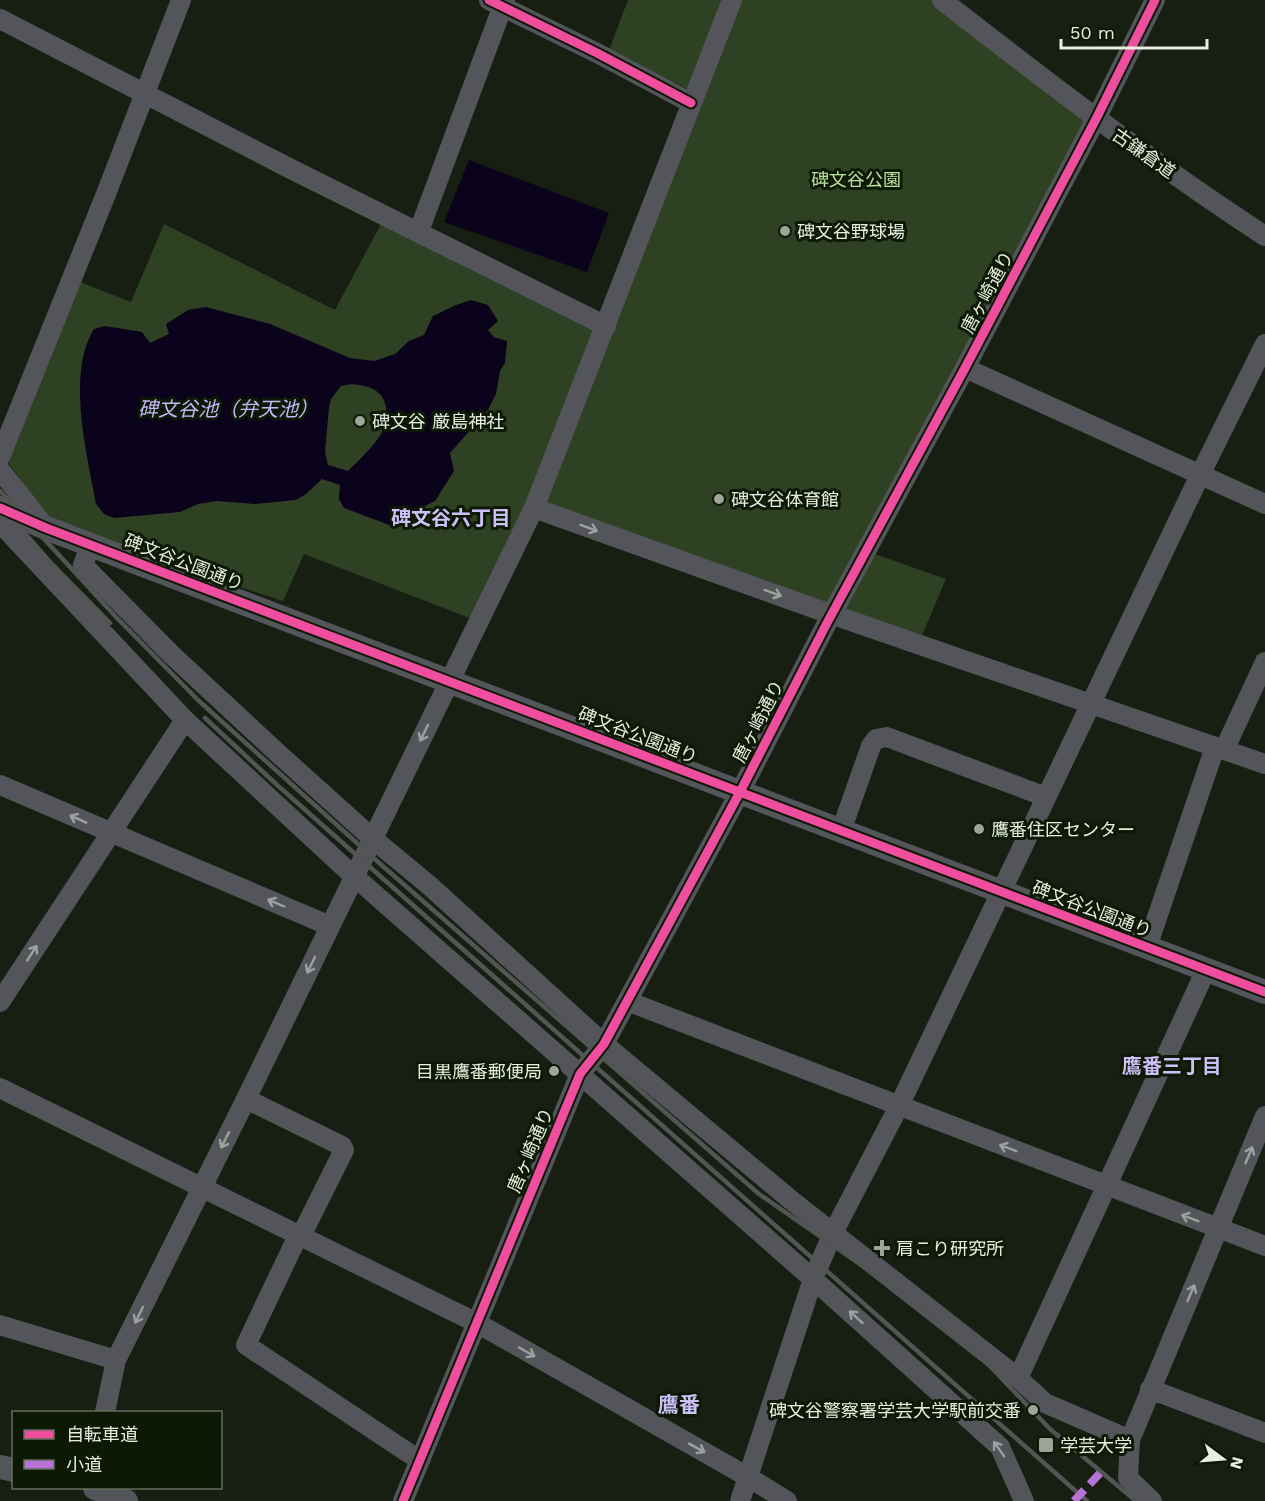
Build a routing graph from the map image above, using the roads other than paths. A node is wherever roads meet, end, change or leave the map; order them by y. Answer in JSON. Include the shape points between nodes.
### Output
{"nodes":[{"id":1,"x":181,"y":0,"type":"edge"},
{"id":2,"x":732,"y":0,"type":"edge"},
{"id":3,"x":942,"y":0,"type":"edge"},
{"id":4,"x":1155,"y":0,"type":"edge"},
{"id":5,"x":499,"y":2,"type":"edge"},
{"id":6,"x":0,"y":19,"type":"edge"},
{"id":7,"x":145,"y":93,"type":"junction"},
{"id":8,"x":691,"y":103,"type":"junction"},
{"id":9,"x":1096,"y":119,"type":"junction"},
{"id":10,"x":419,"y":231,"type":"junction"},
{"id":11,"x":1265,"y":236,"type":"edge"},
{"id":12,"x":606,"y":326,"type":"junction"},
{"id":13,"x":1265,"y":344,"type":"edge"},
{"id":14,"x":965,"y":368,"type":"junction"},
{"id":15,"x":1258,"y":376,"type":"edge"},
{"id":16,"x":0,"y":457,"type":"edge"},
{"id":17,"x":0,"y":470,"type":"edge"},
{"id":18,"x":1200,"y":475,"type":"junction"},
{"id":19,"x":1265,"y":504,"type":"edge"},
{"id":20,"x":0,"y":508,"type":"edge"},
{"id":21,"x":534,"y":508,"type":"junction"},
{"id":22,"x":0,"y":523,"type":"edge"},
{"id":23,"x":46,"y":528,"type":"junction"},
{"id":24,"x":91,"y":544,"type":"junction"},
{"id":25,"x":832,"y":614,"type":"junction"},
{"id":26,"x":1265,"y":662,"type":"edge"},
{"id":27,"x":450,"y":681,"type":"junction"},
{"id":28,"x":1091,"y":704,"type":"junction"},
{"id":29,"x":185,"y":720,"type":"junction"},
{"id":30,"x":1219,"y":748,"type":"junction"},
{"id":31,"x":1265,"y":765,"type":"edge"},
{"id":32,"x":0,"y":785,"type":"edge"},
{"id":33,"x":740,"y":792,"type":"junction"},
{"id":34,"x":1046,"y":797,"type":"junction"},
{"id":35,"x":841,"y":831,"type":"junction"},
{"id":36,"x":110,"y":833,"type":"junction"},
{"id":37,"x":372,"y":838,"type":"junction"},
{"id":38,"x":354,"y":877,"type":"junction"},
{"id":39,"x":1001,"y":891,"type":"junction"},
{"id":40,"x":330,"y":926,"type":"junction"},
{"id":41,"x":1147,"y":947,"type":"junction"},
{"id":42,"x":1206,"y":970,"type":"junction"},
{"id":43,"x":1265,"y":993,"type":"edge"},
{"id":44,"x":627,"y":1001,"type":"junction"},
{"id":45,"x":0,"y":1002,"type":"edge"},
{"id":46,"x":604,"y":1044,"type":"junction"},
{"id":47,"x":580,"y":1074,"type":"junction"},
{"id":48,"x":0,"y":1088,"type":"edge"},
{"id":49,"x":246,"y":1099,"type":"junction"},
{"id":50,"x":899,"y":1106,"type":"junction"},
{"id":51,"x":1265,"y":1116,"type":"edge"},
{"id":52,"x":1105,"y":1186,"type":"junction"},
{"id":53,"x":202,"y":1188,"type":"junction"},
{"id":54,"x":1218,"y":1229,"type":"junction"},
{"id":55,"x":833,"y":1233,"type":"junction"},
{"id":56,"x":299,"y":1236,"type":"junction"},
{"id":57,"x":1265,"y":1246,"type":"edge"},
{"id":58,"x":813,"y":1279,"type":"junction"},
{"id":59,"x":477,"y":1323,"type":"junction"},
{"id":60,"x":0,"y":1325,"type":"edge"},
{"id":61,"x":116,"y":1360,"type":"junction"},
{"id":62,"x":1018,"y":1378,"type":"junction"},
{"id":63,"x":1150,"y":1389,"type":"junction"},
{"id":64,"x":105,"y":1411,"type":"edge"},
{"id":65,"x":1265,"y":1433,"type":"edge"},
{"id":66,"x":1130,"y":1440,"type":"junction"},
{"id":67,"x":421,"y":1459,"type":"junction"},
{"id":68,"x":748,"y":1477,"type":"junction"},
{"id":69,"x":97,"y":1489,"type":"edge"},
{"id":70,"x":126,"y":1501,"type":"edge"},
{"id":71,"x":403,"y":1501,"type":"edge"},
{"id":72,"x":740,"y":1501,"type":"edge"},
{"id":73,"x":787,"y":1501,"type":"edge"},
{"id":74,"x":1024,"y":1501,"type":"edge"},
{"id":75,"x":1152,"y":1501,"type":"edge"}],
"edges":[{"from":1,"to":7,"type":"street"},
{"from":2,"to":8,"type":"street"},
{"from":3,"to":9,"type":"street","name":"古鎌倉道"},
{"from":4,"to":9,"type":"street","name":"唐ヶ崎通り"},
{"from":5,"to":8,"type":"street"},
{"from":5,"to":10,"type":"street"},
{"from":6,"to":7,"type":"street"},
{"from":7,"to":10,"type":"street"},
{"from":7,"to":16,"type":"street"},
{"from":8,"to":12,"type":"street"},
{"from":9,"to":11,"type":"street","name":"古鎌倉道"},
{"from":9,"to":14,"type":"street","name":"唐ヶ崎通り"},
{"from":10,"to":12,"type":"street"},
{"from":12,"to":21,"type":"street"},
{"from":13,"to":15,"type":"street"},
{"from":14,"to":18,"type":"street"},
{"from":14,"to":25,"type":"street","name":"唐ヶ崎通り"},
{"from":15,"to":18,"type":"street"},
{"from":17,"to":23,"type":"street"},
{"from":18,"to":19,"type":"street"},
{"from":18,"to":28,"type":"street"},
{"from":20,"to":23,"type":"street","name":"碑文谷公園通り"},
{"from":21,"to":25,"type":"street","one_way":true},
{"from":21,"to":27,"type":"street"},
{"from":22,"to":29,"type":"street"},
{"from":23,"to":24,"type":"street","name":"碑文谷公園通り"},
{"from":24,"to":27,"type":"street","name":"碑文谷公園通り"},
{"from":24,"to":37,"type":"street","via":[[83,564],[172,655]]},
{"from":25,"to":28,"type":"street"},
{"from":25,"to":33,"type":"street","name":"唐ヶ崎通り"},
{"from":26,"to":30,"type":"street"},
{"from":27,"to":33,"type":"street","name":"碑文谷公園通り"},
{"from":27,"to":37,"type":"street","one_way":true},
{"from":28,"to":30,"type":"street"},
{"from":28,"to":34,"type":"street"},
{"from":29,"to":36,"type":"street"},
{"from":29,"to":38,"type":"street"},
{"from":30,"to":31,"type":"street"},
{"from":30,"to":41,"type":"street"},
{"from":36,"to":32,"type":"street","one_way":true},
{"from":33,"to":35,"type":"street","name":"碑文谷公園通り"},
{"from":33,"to":44,"type":"street","name":"唐ヶ崎通り"},
{"from":34,"to":35,"type":"street","via":[[887,737],[876,739],[871,746]]},
{"from":34,"to":39,"type":"street"},
{"from":35,"to":39,"type":"street","name":"碑文谷公園通り"},
{"from":40,"to":36,"type":"street","one_way":true},
{"from":45,"to":36,"type":"street","one_way":true},
{"from":37,"to":38,"type":"street"},
{"from":37,"to":46,"type":"street"},
{"from":38,"to":40,"type":"street"},
{"from":38,"to":47,"type":"street"},
{"from":39,"to":41,"type":"street","name":"碑文谷公園通り"},
{"from":39,"to":50,"type":"street"},
{"from":40,"to":49,"type":"street","one_way":true},
{"from":41,"to":42,"type":"street","name":"碑文谷公園通り"},
{"from":42,"to":43,"type":"street","name":"碑文谷公園通り"},
{"from":42,"to":52,"type":"street"},
{"from":44,"to":46,"type":"street","name":"唐ヶ崎通り"},
{"from":44,"to":50,"type":"street"},
{"from":46,"to":47,"type":"street","name":"唐ヶ崎通り"},
{"from":46,"to":55,"type":"street"},
{"from":47,"to":58,"type":"street"},
{"from":47,"to":59,"type":"street","name":"唐ヶ崎通り"},
{"from":48,"to":53,"type":"street"},
{"from":49,"to":53,"type":"street","one_way":true},
{"from":49,"to":56,"type":"street","via":[[344,1150]]},
{"from":52,"to":50,"type":"street","one_way":true},
{"from":50,"to":55,"type":"street"},
{"from":54,"to":51,"type":"street","one_way":true},
{"from":54,"to":52,"type":"street","one_way":true},
{"from":52,"to":62,"type":"street"},
{"from":53,"to":56,"type":"street"},
{"from":53,"to":61,"type":"street","one_way":true},
{"from":54,"to":57,"type":"street"},
{"from":63,"to":54,"type":"street","one_way":true},
{"from":55,"to":58,"type":"street"},
{"from":55,"to":62,"type":"street"},
{"from":56,"to":59,"type":"street"},
{"from":56,"to":67,"type":"street","via":[[246,1345]]},
{"from":58,"to":68,"type":"street"},
{"from":74,"to":58,"type":"street","one_way":true,"via":[[1000,1447]]},
{"from":59,"to":67,"type":"street","name":"唐ヶ崎通り"},
{"from":59,"to":68,"type":"street","one_way":true},
{"from":60,"to":61,"type":"street"},
{"from":61,"to":64,"type":"street"},
{"from":62,"to":66,"type":"street","via":[[1045,1403]]},
{"from":63,"to":65,"type":"street"},
{"from":63,"to":66,"type":"street"},
{"from":66,"to":75,"type":"street","via":[[1128,1478]]},
{"from":67,"to":71,"type":"street","name":"唐ヶ崎通り"},
{"from":68,"to":72,"type":"street"},
{"from":68,"to":73,"type":"street"},
{"from":69,"to":70,"type":"street"}]}
